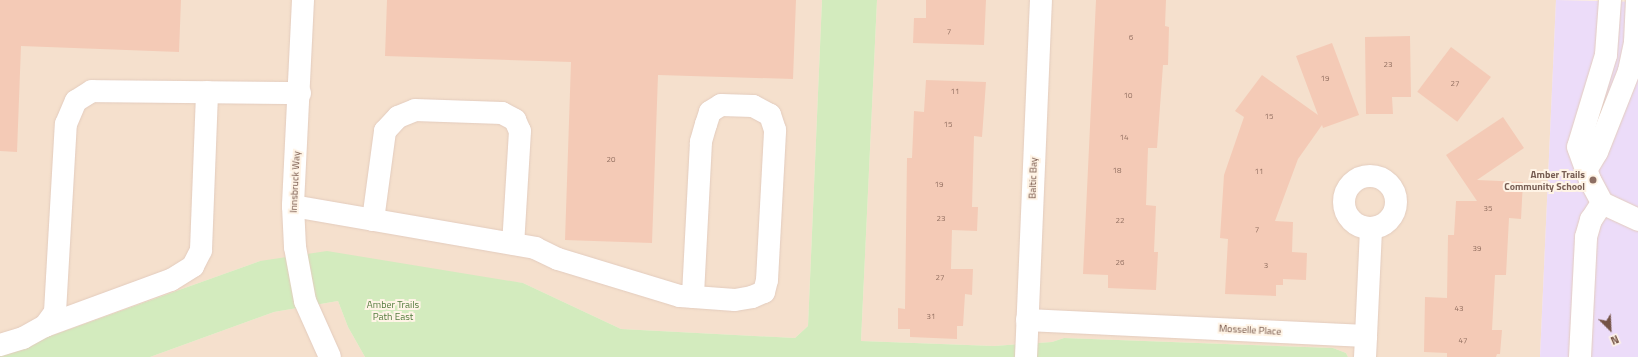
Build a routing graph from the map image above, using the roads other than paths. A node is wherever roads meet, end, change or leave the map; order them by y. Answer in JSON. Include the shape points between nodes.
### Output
{"nodes":[{"id":1,"x":303,"y":0,"type":"edge"},
{"id":2,"x":1041,"y":0,"type":"edge"},
{"id":3,"x":1610,"y":0,"type":"edge"},
{"id":4,"x":1636,"y":0,"type":"edge"},
{"id":5,"x":1635,"y":61,"type":"edge"},
{"id":6,"x":207,"y":92,"type":"junction"},
{"id":7,"x":300,"y":93,"type":"junction"},
{"id":8,"x":1586,"y":170,"type":"junction"},
{"id":9,"x":1602,"y":203,"type":"junction"},
{"id":10,"x":292,"y":206,"type":"junction"},
{"id":11,"x":373,"y":220,"type":"junction"},
{"id":12,"x":1638,"y":220,"type":"edge"},
{"id":13,"x":1370,"y":228,"type":"dead end"},
{"id":14,"x":513,"y":244,"type":"junction"},
{"id":15,"x":693,"y":297,"type":"junction"},
{"id":16,"x":1027,"y":320,"type":"junction"},
{"id":17,"x":45,"y":326,"type":"junction"},
{"id":18,"x":0,"y":345,"type":"edge"},
{"id":19,"x":1366,"y":346,"type":"edge"},
{"id":20,"x":330,"y":357,"type":"edge"},
{"id":21,"x":1026,"y":357,"type":"edge"},
{"id":22,"x":1580,"y":357,"type":"edge"}],
"edges":[{"from":1,"to":7,"type":"street","name":"Innsbruck Way"},
{"from":2,"to":16,"type":"street","name":"Baltic Bay"},
{"from":3,"to":8,"type":"street","via":[[1606,55],[1578,147]]},
{"from":4,"to":5,"type":"street"},
{"from":5,"to":8,"type":"street","via":[[1597,152]]},
{"from":6,"to":7,"type":"street"},
{"from":6,"to":17,"type":"street","via":[[201,250],[193,266],[171,280]]},
{"from":6,"to":17,"type":"street","via":[[92,91],[76,101],[66,124],[55,312]]},
{"from":7,"to":10,"type":"street","name":"Innsbruck Way"},
{"from":8,"to":9,"type":"street"},
{"from":9,"to":12,"type":"street"},
{"from":9,"to":22,"type":"street","via":[[1591,220],[1586,237]]},
{"from":10,"to":11,"type":"street"},
{"from":10,"to":20,"type":"street","name":"Innsbruck Way","via":[[301,287]]},
{"from":11,"to":14,"type":"street"},
{"from":11,"to":14,"type":"street","via":[[384,131],[398,117],[414,110],[502,113],[515,120],[520,131]]},
{"from":13,"to":19,"type":"street","name":"Mosselle Place"},
{"from":14,"to":15,"type":"street","via":[[535,248],[558,259],[680,296]]},
{"from":15,"to":15,"type":"street","via":[[735,300],[764,292],[767,280],[775,130],[770,115],[753,106],[721,105],[710,112],[706,124],[701,142]]},
{"from":16,"to":19,"type":"street","name":"Mosselle Place"},
{"from":16,"to":21,"type":"street","name":"Baltic Bay"},
{"from":17,"to":18,"type":"street","via":[[23,338]]}]}
